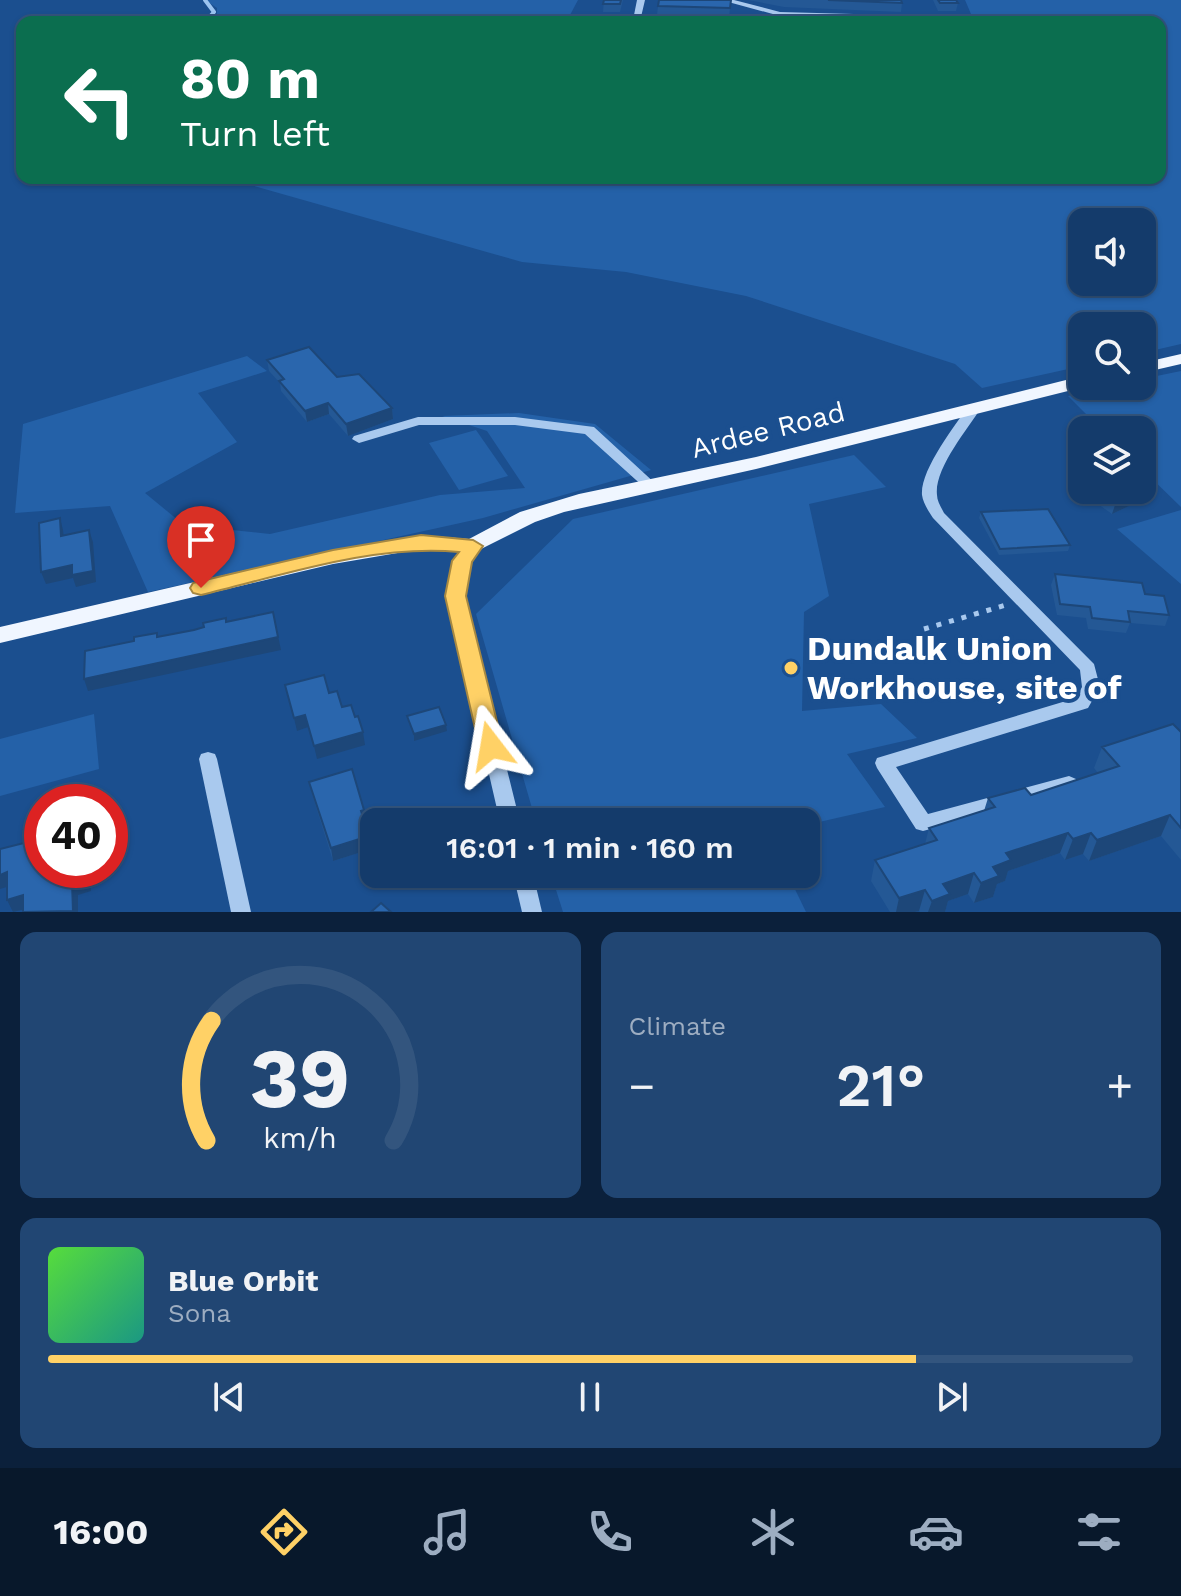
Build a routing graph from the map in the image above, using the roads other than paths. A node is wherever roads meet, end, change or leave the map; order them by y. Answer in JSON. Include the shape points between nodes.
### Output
{"nodes":[{"id":1,"x":725,"y":0,"type":"edge"},
{"id":2,"x":552,"y":16,"type":"edge"},
{"id":3,"x":598,"y":16,"type":"edge"},
{"id":4,"x":931,"y":16,"type":"edge"},
{"id":5,"x":1181,"y":359,"type":"edge"},
{"id":6,"x":1156,"y":365,"type":"edge"},
{"id":7,"x":1068,"y":385,"type":"edge"},
{"id":8,"x":974,"y":408,"type":"junction"},
{"id":9,"x":359,"y":439,"type":"dead end"},
{"id":10,"x":651,"y":486,"type":"junction"},
{"id":11,"x":473,"y":546,"type":"junction"},
{"id":12,"x":0,"y":635,"type":"edge"},
{"id":13,"x":208,"y":759,"type":"dead end"},
{"id":14,"x":1069,"y":784,"type":"edge"},
{"id":15,"x":507,"y":808,"type":"edge"},
{"id":16,"x":526,"y":888,"type":"edge"},
{"id":17,"x":241,"y":912,"type":"edge"},
{"id":18,"x":532,"y":912,"type":"edge"}],
"edges":[{"from":1,"to":4,"type":"street","via":[[780,14]]},
{"from":2,"to":3,"type":"street"},
{"from":5,"to":6,"type":"main road"},
{"from":7,"to":8,"type":"main road","name":"Ardee Road"},
{"from":8,"to":10,"type":"main road","name":"Ardee Road"},
{"from":8,"to":14,"type":"street","via":[[936,468],[929,497],[938,515],[1088,668],[1091,687],[1082,703],[884,763],[923,823]]},
{"from":9,"to":10,"type":"street","via":[[418,421],[515,421],[589,430]]},
{"from":10,"to":11,"type":"main road","name":"Ardee Road","via":[[500,527]]},
{"from":11,"to":12,"type":"main road","via":[[421,542],[333,557]]},
{"from":11,"to":15,"type":"street","via":[[462,561],[456,596]]},
{"from":13,"to":17,"type":"street"},
{"from":16,"to":18,"type":"street"}]}
